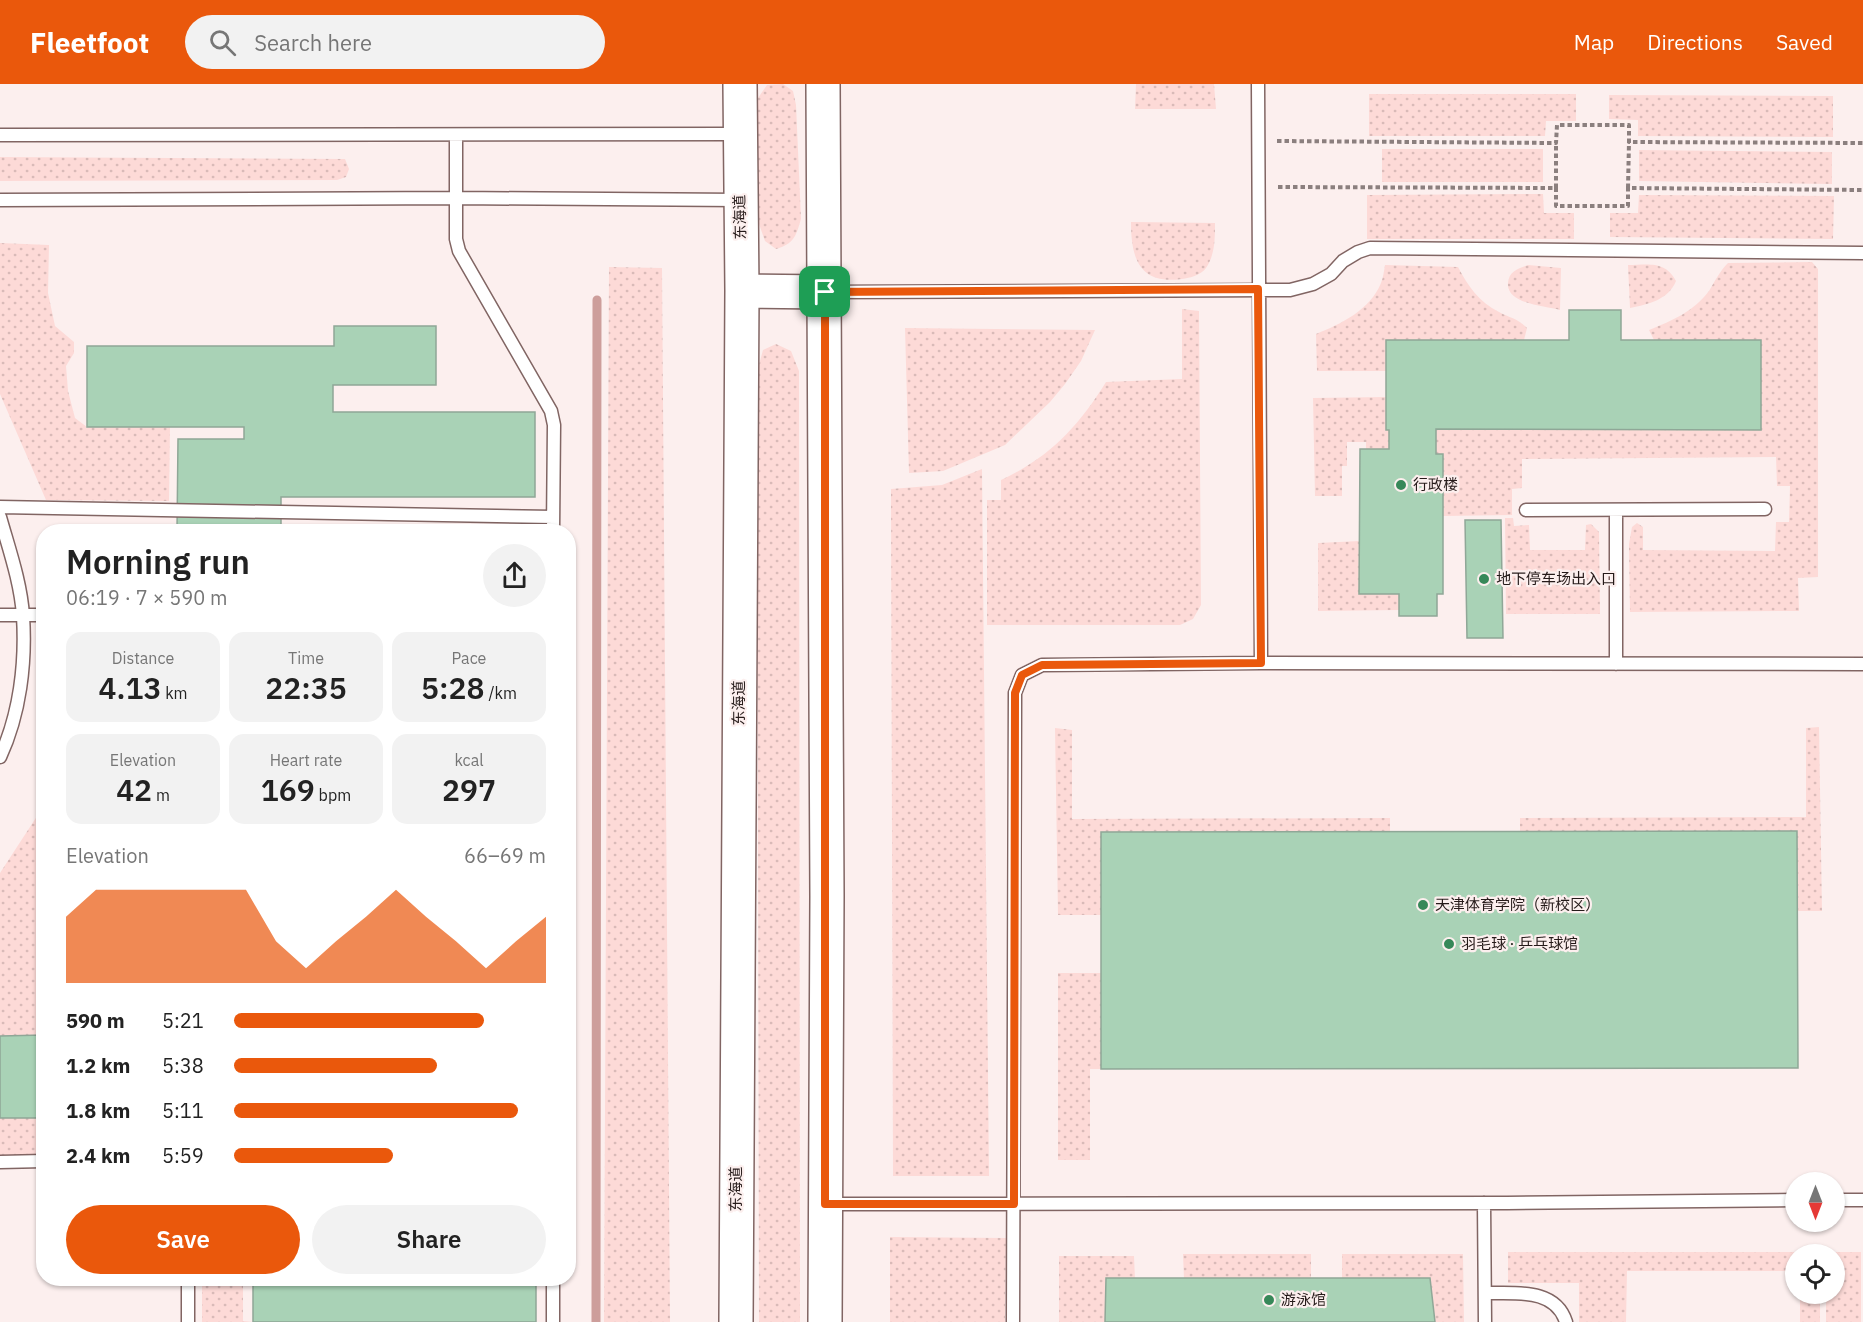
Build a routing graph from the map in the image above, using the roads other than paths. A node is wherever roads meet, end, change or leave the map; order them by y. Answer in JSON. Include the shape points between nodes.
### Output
{"nodes":[{"id":1,"x":740,"y":84,"type":"edge"},
{"id":2,"x":823,"y":84,"type":"edge"},
{"id":3,"x":1258,"y":84,"type":"edge"},
{"id":4,"x":740,"y":134,"type":"junction"},
{"id":5,"x":0,"y":135,"type":"edge"},
{"id":6,"x":456,"y":135,"type":"junction"},
{"id":7,"x":456,"y":198,"type":"junction"},
{"id":8,"x":0,"y":200,"type":"edge"},
{"id":9,"x":740,"y":200,"type":"junction"},
{"id":10,"x":1863,"y":253,"type":"edge"},
{"id":11,"x":1258,"y":289,"type":"junction"},
{"id":12,"x":742,"y":291,"type":"junction"},
{"id":13,"x":825,"y":292,"type":"junction"},
{"id":14,"x":0,"y":507,"type":"edge"},
{"id":15,"x":1765,"y":509,"type":"dead end"},
{"id":16,"x":1526,"y":510,"type":"dead end"},
{"id":17,"x":1616,"y":510,"type":"junction"},
{"id":18,"x":0,"y":517,"type":"edge"},
{"id":19,"x":553,"y":517,"type":"junction"},
{"id":20,"x":553,"y":524,"type":"edge"},
{"id":21,"x":0,"y":615,"type":"edge"},
{"id":22,"x":23,"y":615,"type":"junction"},
{"id":23,"x":36,"y":615,"type":"edge"},
{"id":24,"x":0,"y":623,"type":"edge"},
{"id":25,"x":1261,"y":663,"type":"junction"},
{"id":26,"x":1616,"y":664,"type":"junction"},
{"id":27,"x":1863,"y":664,"type":"edge"},
{"id":28,"x":0,"y":757,"type":"edge"},
{"id":29,"x":36,"y":1161,"type":"edge"},
{"id":30,"x":0,"y":1162,"type":"edge"},
{"id":31,"x":1785,"y":1200,"type":"edge"},
{"id":32,"x":1845,"y":1200,"type":"edge"},
{"id":33,"x":1863,"y":1200,"type":"edge"},
{"id":34,"x":1484,"y":1203,"type":"junction"},
{"id":35,"x":825,"y":1204,"type":"junction"},
{"id":36,"x":1014,"y":1204,"type":"junction"},
{"id":37,"x":188,"y":1286,"type":"edge"},
{"id":38,"x":552,"y":1286,"type":"edge"},
{"id":39,"x":1485,"y":1293,"type":"junction"},
{"id":40,"x":188,"y":1322,"type":"edge"},
{"id":41,"x":553,"y":1322,"type":"edge"},
{"id":42,"x":736,"y":1322,"type":"edge"},
{"id":43,"x":825,"y":1322,"type":"edge"},
{"id":44,"x":1013,"y":1322,"type":"edge"},
{"id":45,"x":1485,"y":1322,"type":"edge"},
{"id":46,"x":1566,"y":1322,"type":"edge"}],
"edges":[{"from":1,"to":4,"type":"main road","name":"东海道"},
{"from":2,"to":13,"type":"main road"},
{"from":3,"to":11,"type":"lane"},
{"from":4,"to":6,"type":"lane"},
{"from":4,"to":9,"type":"main road","name":"东海道"},
{"from":5,"to":6,"type":"lane"},
{"from":6,"to":7,"type":"lane"},
{"from":7,"to":8,"type":"lane"},
{"from":7,"to":9,"type":"lane"},
{"from":7,"to":19,"type":"lane","via":[[459,251],[551,411]]},
{"from":9,"to":12,"type":"main road","name":"东海道"},
{"from":10,"to":11,"type":"lane","via":[[1370,248],[1343,261],[1331,274],[1313,284],[1290,290]]},
{"from":11,"to":13,"type":"lane"},
{"from":11,"to":25,"type":"lane"},
{"from":12,"to":13,"type":"main road"},
{"from":12,"to":42,"type":"main road","name":"东海道"},
{"from":13,"to":35,"type":"main road"},
{"from":14,"to":19,"type":"lane"},
{"from":15,"to":17,"type":"lane"},
{"from":16,"to":17,"type":"lane"},
{"from":17,"to":26,"type":"lane"},
{"from":18,"to":22,"type":"lane"},
{"from":19,"to":20,"type":"lane"},
{"from":21,"to":22,"type":"lane"},
{"from":22,"to":23,"type":"lane"},
{"from":22,"to":24,"type":"lane"},
{"from":22,"to":28,"type":"lane","via":[[23,664],[17,704]]},
{"from":25,"to":26,"type":"lane"},
{"from":25,"to":36,"type":"lane","via":[[1042,665],[1022,675],[1015,693]]},
{"from":26,"to":27,"type":"lane"},
{"from":29,"to":30,"type":"lane"},
{"from":31,"to":34,"type":"lane"},
{"from":32,"to":33,"type":"lane"},
{"from":34,"to":36,"type":"lane"},
{"from":34,"to":39,"type":"lane"},
{"from":35,"to":36,"type":"lane"},
{"from":35,"to":43,"type":"main road"},
{"from":36,"to":44,"type":"lane"},
{"from":37,"to":40,"type":"lane"},
{"from":38,"to":41,"type":"lane"},
{"from":39,"to":45,"type":"lane"},
{"from":39,"to":46,"type":"lane","via":[[1532,1294],[1552,1300]]}]}
